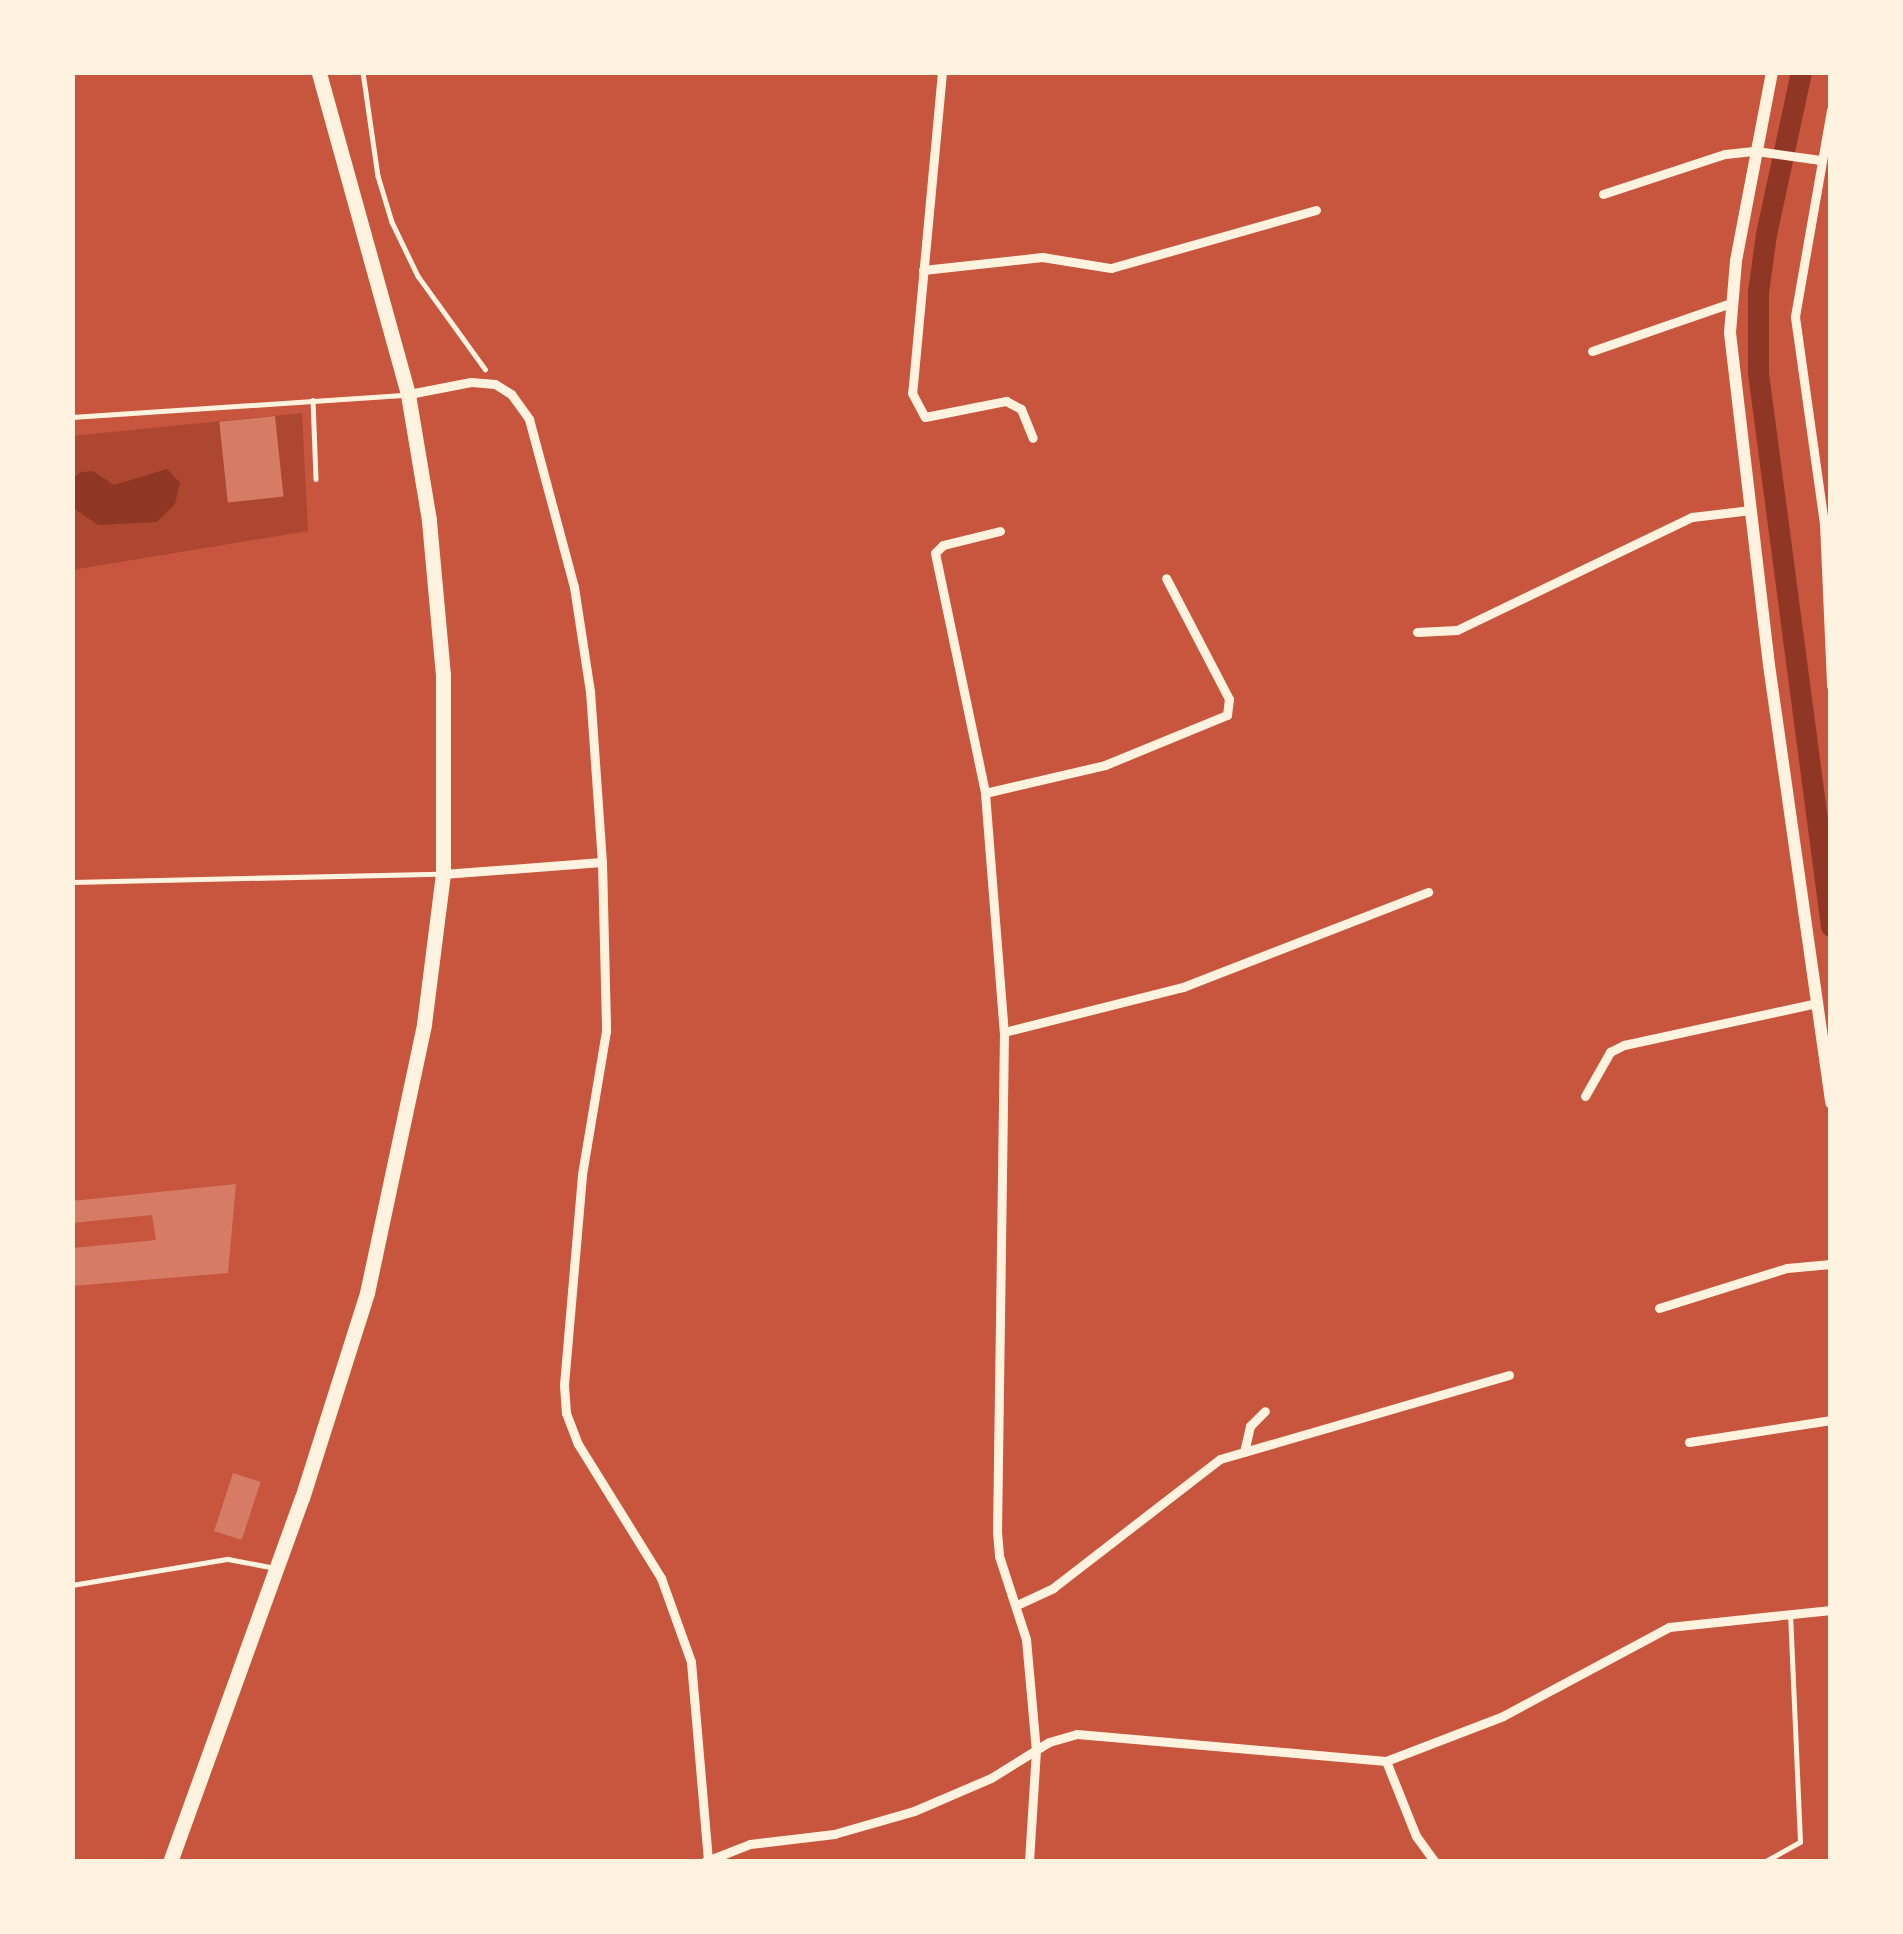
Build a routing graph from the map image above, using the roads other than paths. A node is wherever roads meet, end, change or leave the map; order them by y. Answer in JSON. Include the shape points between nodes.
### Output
{"nodes":[{"id":1,"x":319,"y":72,"type":"edge"},
{"id":2,"x":942,"y":72,"type":"edge"},
{"id":3,"x":1772,"y":72,"type":"edge"},
{"id":4,"x":1831,"y":110,"type":"edge"},
{"id":5,"x":1756,"y":151,"type":"junction"},
{"id":6,"x":1820,"y":160,"type":"junction"},
{"id":7,"x":1604,"y":194,"type":"dead end"},
{"id":8,"x":1316,"y":210,"type":"dead end"},
{"id":9,"x":923,"y":270,"type":"junction"},
{"id":10,"x":1731,"y":303,"type":"junction"},
{"id":11,"x":1592,"y":351,"type":"dead end"},
{"id":12,"x":408,"y":394,"type":"junction"},
{"id":13,"x":313,"y":400,"type":"junction"},
{"id":14,"x":72,"y":417,"type":"edge"},
{"id":15,"x":1033,"y":438,"type":"dead end"},
{"id":16,"x":316,"y":479,"type":"dead end"},
{"id":17,"x":1750,"y":510,"type":"junction"},
{"id":18,"x":1000,"y":531,"type":"dead end"},
{"id":19,"x":1166,"y":578,"type":"dead end"},
{"id":20,"x":1829,"y":626,"type":"edge"},
{"id":21,"x":1417,"y":632,"type":"dead end"},
{"id":22,"x":1831,"y":686,"type":"edge"},
{"id":23,"x":985,"y":793,"type":"junction"},
{"id":24,"x":602,"y":862,"type":"junction"},
{"id":25,"x":443,"y":874,"type":"junction"},
{"id":26,"x":72,"y":882,"type":"edge"},
{"id":27,"x":1428,"y":892,"type":"dead end"},
{"id":28,"x":1816,"y":1003,"type":"junction"},
{"id":29,"x":1004,"y":1032,"type":"junction"},
{"id":30,"x":1585,"y":1096,"type":"dead end"},
{"id":31,"x":1831,"y":1103,"type":"edge"},
{"id":32,"x":1831,"y":1264,"type":"edge"},
{"id":33,"x":1659,"y":1308,"type":"dead end"},
{"id":34,"x":1509,"y":1375,"type":"dead end"},
{"id":35,"x":1265,"y":1411,"type":"dead end"},
{"id":36,"x":1831,"y":1420,"type":"edge"},
{"id":37,"x":1689,"y":1442,"type":"dead end"},
{"id":38,"x":1244,"y":1452,"type":"junction"},
{"id":39,"x":275,"y":1568,"type":"junction"},
{"id":40,"x":72,"y":1585,"type":"edge"},
{"id":41,"x":1017,"y":1605,"type":"junction"},
{"id":42,"x":1831,"y":1610,"type":"edge"},
{"id":43,"x":1790,"y":1614,"type":"junction"},
{"id":44,"x":1036,"y":1750,"type":"junction"},
{"id":45,"x":1386,"y":1761,"type":"junction"},
{"id":46,"x":707,"y":1861,"type":"edge"},
{"id":47,"x":170,"y":1862,"type":"edge"},
{"id":48,"x":1029,"y":1862,"type":"edge"},
{"id":49,"x":1435,"y":1862,"type":"edge"},
{"id":50,"x":1764,"y":1862,"type":"edge"}],
"edges":[{"from":1,"to":12,"type":"main road"},
{"from":2,"to":9,"type":"street"},
{"from":3,"to":5,"type":"street"},
{"from":4,"to":6,"type":"street"},
{"from":5,"to":6,"type":"street"},
{"from":5,"to":7,"type":"street"},
{"from":5,"to":10,"type":"street"},
{"from":6,"to":20,"type":"street","via":[[1796,317]]},
{"from":8,"to":9,"type":"street","via":[[1112,268],[1042,257]]},
{"from":9,"to":15,"type":"street","via":[[917,411],[942,417],[1006,401],[1021,409]]},
{"from":10,"to":11,"type":"street"},
{"from":10,"to":17,"type":"street"},
{"from":12,"to":13,"type":"lane"},
{"from":12,"to":24,"type":"street","via":[[495,384],[529,418],[574,587]]},
{"from":12,"to":25,"type":"main road","via":[[437,587]]},
{"from":13,"to":14,"type":"lane"},
{"from":13,"to":16,"type":"lane"},
{"from":17,"to":21,"type":"street","via":[[1692,517],[1457,630]]},
{"from":17,"to":28,"type":"street"},
{"from":18,"to":23,"type":"street","via":[[935,553]]},
{"from":19,"to":23,"type":"street","via":[[1229,699],[1227,715],[1105,765]]},
{"from":20,"to":22,"type":"street"},
{"from":23,"to":29,"type":"street"},
{"from":24,"to":25,"type":"street"},
{"from":24,"to":46,"type":"street","via":[[606,1031],[582,1175],[565,1400],[578,1444],[661,1578],[691,1662]]},
{"from":25,"to":26,"type":"lane"},
{"from":25,"to":39,"type":"main road","via":[[424,1024],[367,1293]]},
{"from":27,"to":29,"type":"street","via":[[1183,987]]},
{"from":28,"to":30,"type":"street","via":[[1624,1045],[1610,1052]]},
{"from":28,"to":31,"type":"street"},
{"from":29,"to":41,"type":"street","via":[[997,1532]]},
{"from":32,"to":33,"type":"street","via":[[1787,1268]]},
{"from":34,"to":38,"type":"street"},
{"from":35,"to":38,"type":"street"},
{"from":36,"to":37,"type":"street"},
{"from":38,"to":41,"type":"street","via":[[1202,1471],[1053,1588]]},
{"from":39,"to":40,"type":"lane","via":[[227,1559]]},
{"from":39,"to":47,"type":"main road"},
{"from":41,"to":44,"type":"street"},
{"from":42,"to":43,"type":"street"},
{"from":43,"to":45,"type":"street","via":[[1669,1627],[1503,1716]]},
{"from":43,"to":50,"type":"lane","via":[[1799,1842]]},
{"from":44,"to":45,"type":"street","via":[[1060,1738],[1098,1735]]},
{"from":44,"to":46,"type":"street","via":[[991,1778],[883,1822],[750,1844]]},
{"from":44,"to":48,"type":"street"},
{"from":45,"to":49,"type":"street"}]}
